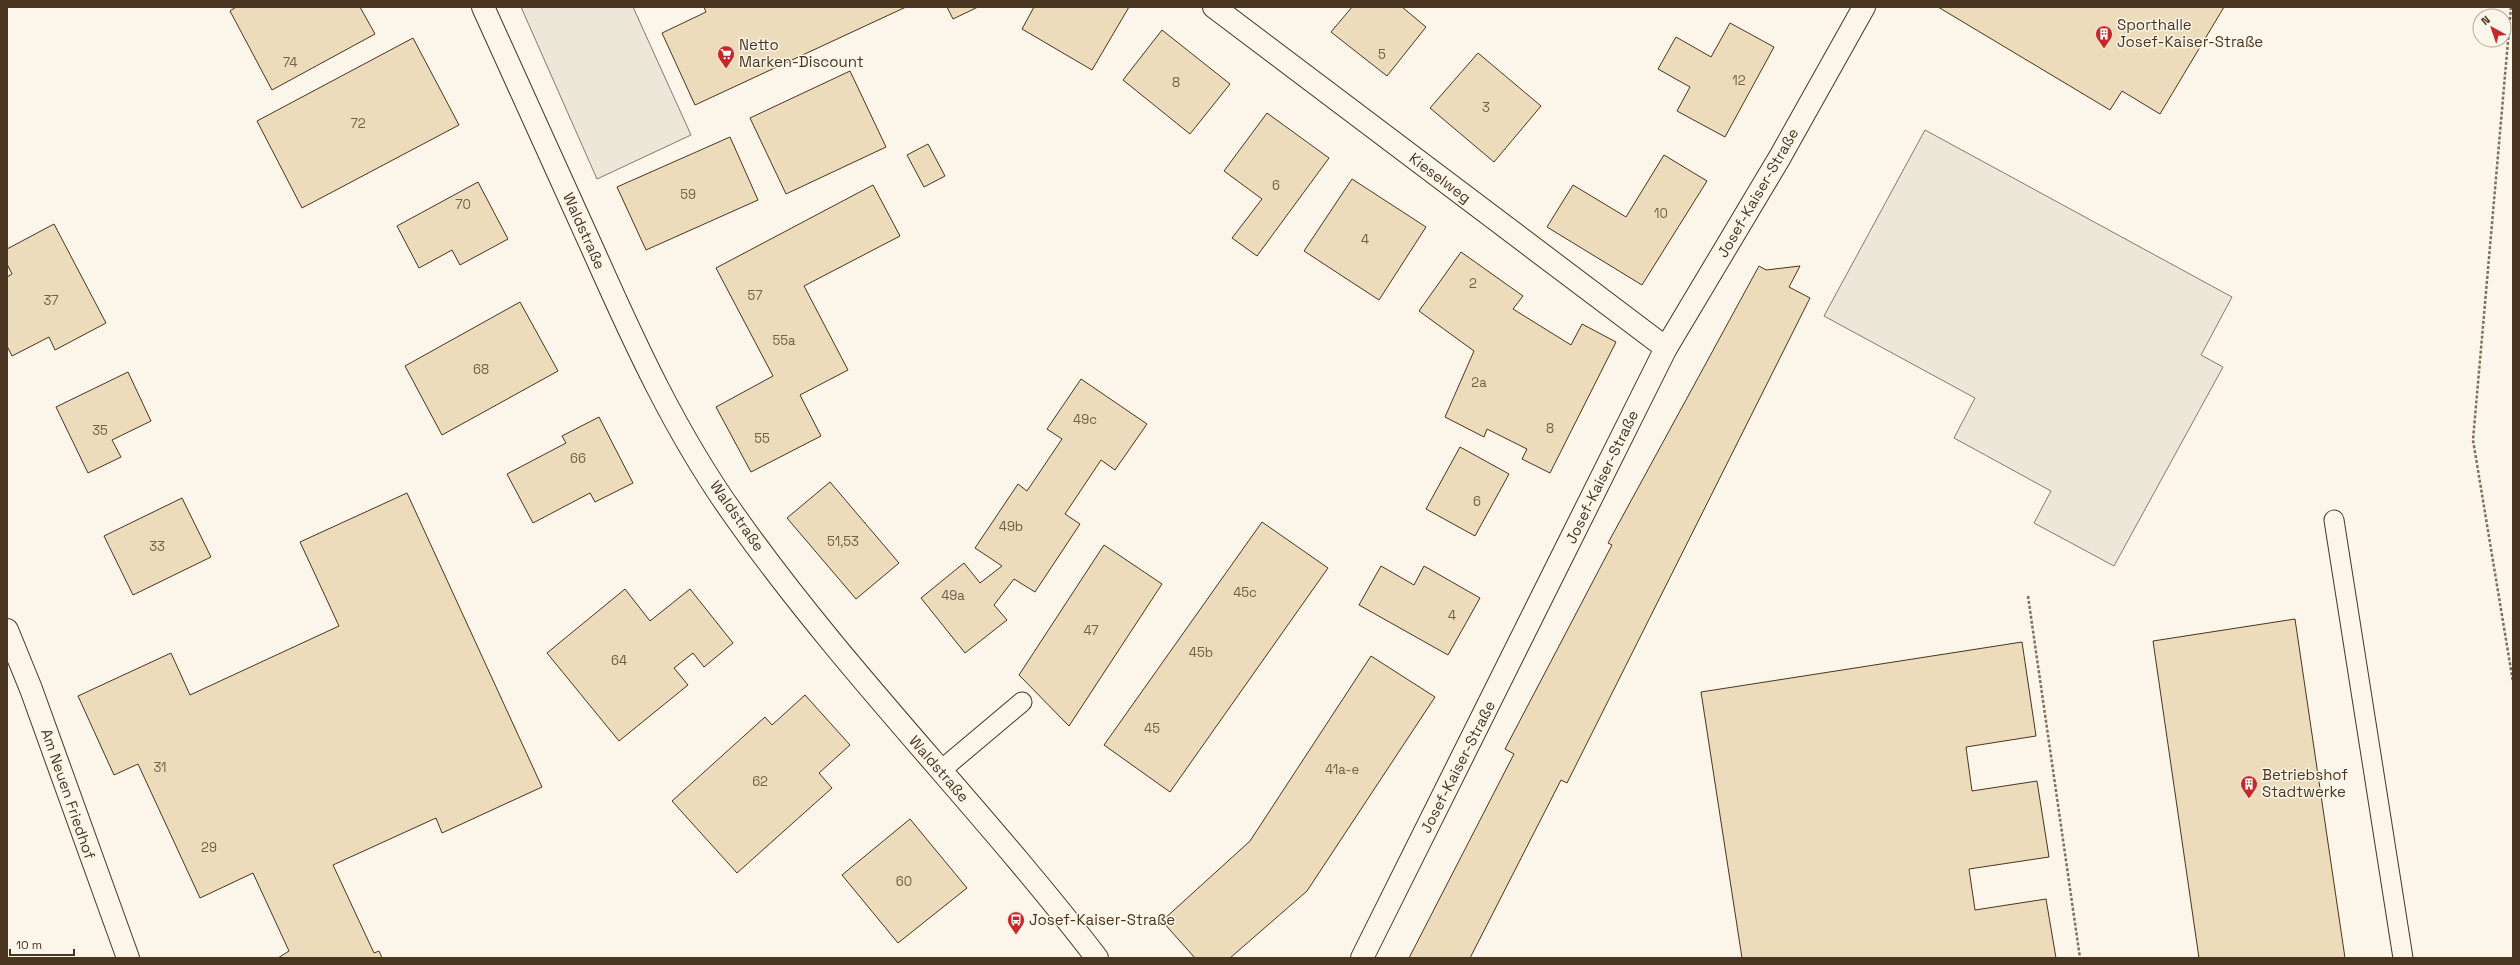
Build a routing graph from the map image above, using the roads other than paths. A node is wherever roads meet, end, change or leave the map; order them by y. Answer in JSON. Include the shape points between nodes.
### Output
{"nodes":[{"id":1,"x":483,"y":7,"type":"edge"},
{"id":2,"x":1214,"y":7,"type":"edge"},
{"id":3,"x":1863,"y":8,"type":"edge"},
{"id":4,"x":1666,"y":348,"type":"junction"},
{"id":5,"x":2334,"y":520,"type":"dead end"},
{"id":6,"x":7,"y":630,"type":"edge"},
{"id":7,"x":1022,"y":702,"type":"dead end"},
{"id":8,"x":940,"y":771,"type":"junction"},
{"id":9,"x":128,"y":958,"type":"edge"},
{"id":10,"x":1097,"y":958,"type":"edge"},
{"id":11,"x":1362,"y":958,"type":"edge"},
{"id":12,"x":2403,"y":958,"type":"edge"}],
"edges":[{"from":1,"to":8,"type":"street","name":"Waldstraße","via":[[628,328],[682,432],[742,526],[818,626]]},
{"from":2,"to":4,"type":"street","name":"Kieselweg"},
{"from":3,"to":4,"type":"street","name":"Josef-Kaiser-Straße","via":[[1780,157]]},
{"from":4,"to":11,"type":"street","name":"Josef-Kaiser-Straße"},
{"from":5,"to":12,"type":"lane"},
{"from":6,"to":9,"type":"street","name":"Am Neuen Friedhof","via":[[31,689]]},
{"from":7,"to":8,"type":"lane"},
{"from":8,"to":10,"type":"street","name":"Waldstraße"}]}
